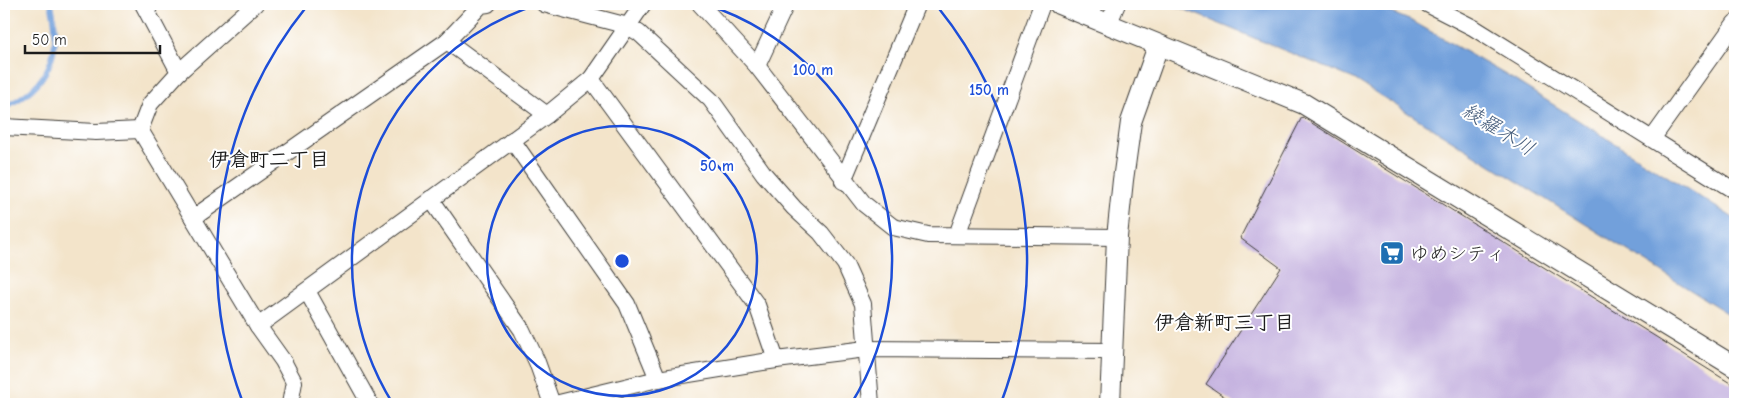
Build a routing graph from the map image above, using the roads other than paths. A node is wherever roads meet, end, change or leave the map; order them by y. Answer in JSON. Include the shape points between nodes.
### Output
{"nodes":[{"id":1,"x":142,"y":4,"type":"edge"},
{"id":2,"x":255,"y":4,"type":"edge"},
{"id":3,"x":488,"y":4,"type":"edge"},
{"id":4,"x":544,"y":4,"type":"edge"},
{"id":5,"x":643,"y":4,"type":"edge"},
{"id":6,"x":700,"y":4,"type":"edge"},
{"id":7,"x":786,"y":4,"type":"edge"},
{"id":8,"x":916,"y":4,"type":"edge"},
{"id":9,"x":1042,"y":4,"type":"edge"},
{"id":10,"x":1058,"y":4,"type":"edge"},
{"id":11,"x":1117,"y":4,"type":"edge"},
{"id":12,"x":1427,"y":4,"type":"edge"},
{"id":13,"x":1735,"y":23,"type":"edge"},
{"id":14,"x":1108,"y":25,"type":"junction"},
{"id":15,"x":628,"y":26,"type":"junction"},
{"id":16,"x":448,"y":41,"type":"junction"},
{"id":17,"x":1158,"y":46,"type":"junction"},
{"id":18,"x":757,"y":66,"type":"junction"},
{"id":19,"x":179,"y":72,"type":"junction"},
{"id":20,"x":591,"y":79,"type":"junction"},
{"id":21,"x":547,"y":115,"type":"junction"},
{"id":22,"x":4,"y":127,"type":"edge"},
{"id":23,"x":140,"y":130,"type":"junction"},
{"id":24,"x":1652,"y":139,"type":"junction"},
{"id":25,"x":512,"y":140,"type":"junction"},
{"id":26,"x":843,"y":180,"type":"junction"},
{"id":27,"x":1735,"y":192,"type":"edge"},
{"id":28,"x":431,"y":199,"type":"junction"},
{"id":29,"x":193,"y":218,"type":"junction"},
{"id":30,"x":957,"y":235,"type":"junction"},
{"id":31,"x":1117,"y":237,"type":"junction"},
{"id":32,"x":307,"y":291,"type":"junction"},
{"id":33,"x":258,"y":326,"type":"junction"},
{"id":34,"x":866,"y":349,"type":"junction"},
{"id":35,"x":1113,"y":351,"type":"junction"},
{"id":36,"x":776,"y":360,"type":"junction"},
{"id":37,"x":1735,"y":367,"type":"edge"},
{"id":38,"x":658,"y":379,"type":"junction"},
{"id":39,"x":290,"y":404,"type":"edge"},
{"id":40,"x":370,"y":404,"type":"edge"},
{"id":41,"x":553,"y":404,"type":"edge"},
{"id":42,"x":871,"y":404,"type":"edge"},
{"id":43,"x":1110,"y":404,"type":"edge"}],
"edges":[{"from":1,"to":19,"type":"street"},
{"from":2,"to":19,"type":"street"},
{"from":3,"to":16,"type":"street","via":[[481,5]]},
{"from":4,"to":15,"type":"street"},
{"from":5,"to":15,"type":"street"},
{"from":6,"to":18,"type":"street"},
{"from":7,"to":18,"type":"street"},
{"from":8,"to":26,"type":"street"},
{"from":9,"to":30,"type":"street"},
{"from":10,"to":14,"type":"street"},
{"from":11,"to":14,"type":"street"},
{"from":12,"to":24,"type":"street","via":[[1474,28]]},
{"from":13,"to":24,"type":"street"},
{"from":14,"to":17,"type":"street"},
{"from":15,"to":20,"type":"street"},
{"from":15,"to":34,"type":"street","via":[[712,100],[764,174],[821,233],[844,264],[863,304]]},
{"from":16,"to":21,"type":"street"},
{"from":16,"to":29,"type":"street"},
{"from":17,"to":31,"type":"street","via":[[1131,122]]},
{"from":17,"to":37,"type":"street","via":[[1304,104]]},
{"from":18,"to":26,"type":"street"},
{"from":19,"to":23,"type":"street","via":[[150,104]]},
{"from":20,"to":21,"type":"street"},
{"from":20,"to":36,"type":"street","via":[[757,305]]},
{"from":21,"to":25,"type":"street"},
{"from":22,"to":23,"type":"street","via":[[96,132]]},
{"from":23,"to":29,"type":"street"},
{"from":24,"to":27,"type":"street"},
{"from":25,"to":28,"type":"street"},
{"from":25,"to":38,"type":"street","via":[[627,304]]},
{"from":26,"to":30,"type":"street","via":[[864,204],[893,227],[928,235]]},
{"from":28,"to":32,"type":"street"},
{"from":28,"to":41,"type":"street","via":[[522,330]]},
{"from":29,"to":33,"type":"street"},
{"from":30,"to":31,"type":"street"},
{"from":31,"to":35,"type":"street"},
{"from":32,"to":33,"type":"street"},
{"from":32,"to":40,"type":"street"},
{"from":33,"to":39,"type":"street","via":[[294,382]]},
{"from":34,"to":35,"type":"street"},
{"from":34,"to":36,"type":"street"},
{"from":34,"to":42,"type":"street"},
{"from":35,"to":43,"type":"street"},
{"from":36,"to":38,"type":"street"},
{"from":38,"to":41,"type":"street"}]}
